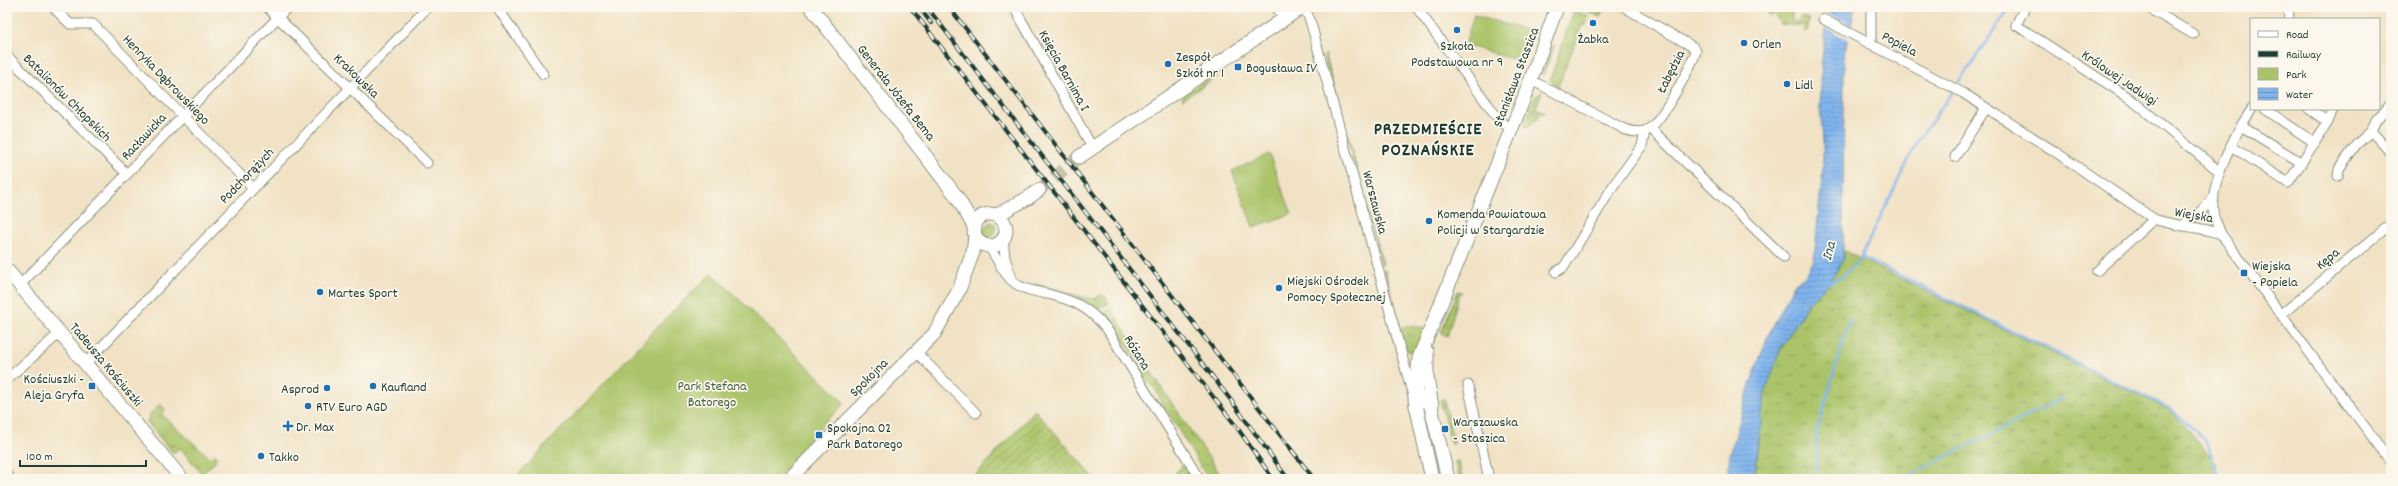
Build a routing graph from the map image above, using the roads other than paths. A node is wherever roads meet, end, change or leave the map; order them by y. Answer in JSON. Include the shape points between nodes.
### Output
{"nodes":[{"id":1,"x":53,"y":7,"type":"edge"},
{"id":2,"x":267,"y":7,"type":"edge"},
{"id":3,"x":288,"y":7,"type":"edge"},
{"id":4,"x":428,"y":7,"type":"edge"},
{"id":5,"x":497,"y":7,"type":"edge"},
{"id":6,"x":811,"y":7,"type":"edge"},
{"id":7,"x":1014,"y":7,"type":"edge"},
{"id":8,"x":1276,"y":7,"type":"edge"},
{"id":9,"x":1303,"y":7,"type":"edge"},
{"id":10,"x":1416,"y":7,"type":"edge"},
{"id":11,"x":1557,"y":7,"type":"edge"},
{"id":12,"x":1624,"y":7,"type":"edge"},
{"id":13,"x":2026,"y":7,"type":"edge"},
{"id":14,"x":2148,"y":7,"type":"edge"},
{"id":15,"x":2288,"y":7,"type":"edge"},
{"id":16,"x":1871,"y":13,"type":"dead end"},
{"id":17,"x":1287,"y":14,"type":"edge"},
{"id":18,"x":278,"y":18,"type":"junction"},
{"id":19,"x":1823,"y":18,"type":"dead end"},
{"id":20,"x":2289,"y":18,"type":"edge"},
{"id":21,"x":2193,"y":34,"type":"dead end"},
{"id":22,"x":1871,"y":43,"type":"junction"},
{"id":23,"x":7,"y":56,"type":"edge"},
{"id":24,"x":543,"y":74,"type":"dead end"},
{"id":25,"x":1531,"y":80,"type":"junction"},
{"id":26,"x":350,"y":87,"type":"junction"},
{"id":27,"x":1963,"y":93,"type":"joint"},
{"id":28,"x":2391,"y":103,"type":"edge"},
{"id":29,"x":1986,"y":108,"type":"junction"},
{"id":30,"x":2251,"y":110,"type":"edge"},
{"id":31,"x":2266,"y":110,"type":"edge"},
{"id":32,"x":2310,"y":110,"type":"edge"},
{"id":33,"x":2333,"y":110,"type":"edge"},
{"id":34,"x":182,"y":114,"type":"junction"},
{"id":35,"x":2328,"y":122,"type":"junction"},
{"id":36,"x":2241,"y":126,"type":"junction"},
{"id":37,"x":1512,"y":130,"type":"junction"},
{"id":38,"x":1647,"y":130,"type":"junction"},
{"id":39,"x":2371,"y":131,"type":"junction"},
{"id":40,"x":2315,"y":143,"type":"junction"},
{"id":41,"x":2231,"y":146,"type":"junction"},
{"id":42,"x":1092,"y":147,"type":"junction"},
{"id":43,"x":2391,"y":153,"type":"edge"},
{"id":44,"x":1079,"y":157,"type":"tunnel mouth"},
{"id":45,"x":1955,"y":157,"type":"dead end"},
{"id":46,"x":427,"y":163,"type":"dead end"},
{"id":47,"x":2302,"y":163,"type":"junction"},
{"id":48,"x":2220,"y":172,"type":"junction"},
{"id":49,"x":127,"y":174,"type":"junction"},
{"id":50,"x":2338,"y":176,"type":"dead end"},
{"id":51,"x":253,"y":188,"type":"junction"},
{"id":52,"x":1039,"y":190,"type":"tunnel mouth"},
{"id":53,"x":957,"y":197,"type":"junction"},
{"id":54,"x":1028,"y":198,"type":"junction"},
{"id":55,"x":2214,"y":198,"type":"junction"},
{"id":56,"x":991,"y":214,"type":"junction"},
{"id":57,"x":2154,"y":219,"type":"junction"},
{"id":58,"x":2391,"y":224,"type":"edge"},
{"id":59,"x":2182,"y":226,"type":"junction"},
{"id":60,"x":975,"y":232,"type":"junction"},
{"id":61,"x":1004,"y":234,"type":"junction"},
{"id":62,"x":2221,"y":234,"type":"junction"},
{"id":63,"x":988,"y":247,"type":"junction"},
{"id":64,"x":1784,"y":257,"type":"dead end"},
{"id":65,"x":7,"y":270,"type":"edge"},
{"id":66,"x":2097,"y":271,"type":"dead end"},
{"id":67,"x":1556,"y":272,"type":"dead end"},
{"id":68,"x":1016,"y":284,"type":"junction"},
{"id":69,"x":20,"y":285,"type":"junction"},
{"id":70,"x":959,"y":290,"type":"junction"},
{"id":71,"x":2282,"y":314,"type":"junction"},
{"id":72,"x":60,"y":333,"type":"junction"},
{"id":73,"x":916,"y":351,"type":"junction"},
{"id":74,"x":1402,"y":356,"type":"junction"},
{"id":75,"x":1423,"y":358,"type":"junction"},
{"id":76,"x":86,"y":364,"type":"junction"},
{"id":77,"x":7,"y":379,"type":"edge"},
{"id":78,"x":1468,"y":385,"type":"dead end"},
{"id":79,"x":1415,"y":403,"type":"junction"},
{"id":80,"x":1433,"y":410,"type":"junction"},
{"id":81,"x":976,"y":413,"type":"dead end"},
{"id":82,"x":2391,"y":462,"type":"edge"},
{"id":83,"x":7,"y":475,"type":"edge"},
{"id":84,"x":10,"y":479,"type":"edge"},
{"id":85,"x":182,"y":479,"type":"edge"},
{"id":86,"x":790,"y":479,"type":"edge"},
{"id":87,"x":1200,"y":479,"type":"edge"},
{"id":88,"x":1432,"y":479,"type":"edge"},
{"id":89,"x":1448,"y":479,"type":"edge"},
{"id":90,"x":1489,"y":479,"type":"edge"}],
"edges":[{"from":1,"to":34,"type":"street","name":"Henryka Dąbrowskiego","via":[[70,24],[93,24]]},
{"from":2,"to":18,"type":"street","name":"Krakowska"},
{"from":3,"to":18,"type":"street","name":"Racławicka"},
{"from":4,"to":26,"type":"street","name":"Podchorążych"},
{"from":5,"to":24,"type":"street"},
{"from":6,"to":53,"type":"street","name":"Generała Józefa Bema"},
{"from":7,"to":42,"type":"street","name":"Księcia Barnima I"},
{"from":8,"to":17,"type":"street"},
{"from":9,"to":17,"type":"street"},
{"from":9,"to":74,"type":"street","name":"Warszawska","via":[[1310,20]]},
{"from":10,"to":37,"type":"street","via":[[1500,121]]},
{"from":11,"to":25,"type":"street","name":"Stanisława Staszica"},
{"from":12,"to":38,"type":"street","name":"Łabędzia","via":[[1696,51],[1664,112]]},
{"from":13,"to":48,"type":"street","name":"Królowej Jadwigi","via":[[2016,25],[2128,97]]},
{"from":14,"to":21,"type":"street"},
{"from":15,"to":20,"type":"street"},
{"from":16,"to":22,"type":"street"},
{"from":17,"to":42,"type":"street"},
{"from":18,"to":26,"type":"street","name":"Krakowska"},
{"from":18,"to":34,"type":"street","name":"Racławicka"},
{"from":19,"to":22,"type":"street","name":"Popiela"},
{"from":22,"to":27,"type":"street","name":"Popiela"},
{"from":23,"to":49,"type":"street","name":"Batalionów Chłopskich"},
{"from":25,"to":37,"type":"street","name":"Stanisława Staszica"},
{"from":25,"to":38,"type":"street","via":[[1624,130]]},
{"from":26,"to":46,"type":"street","name":"Krakowska"},
{"from":26,"to":51,"type":"street","name":"Podchorążych"},
{"from":27,"to":29,"type":"street","name":"Wiejska"},
{"from":28,"to":39,"type":"street","via":[[2376,120]]},
{"from":29,"to":45,"type":"street"},
{"from":29,"to":57,"type":"street","name":"Wiejska"},
{"from":30,"to":36,"type":"street"},
{"from":31,"to":40,"type":"street"},
{"from":32,"to":35,"type":"street"},
{"from":33,"to":35,"type":"street"},
{"from":34,"to":49,"type":"street","name":"Racławicka"},
{"from":34,"to":51,"type":"street","name":"Henryka Dąbrowskiego"},
{"from":35,"to":40,"type":"street"},
{"from":36,"to":41,"type":"street"},
{"from":36,"to":47,"type":"street"},
{"from":37,"to":75,"type":"street","name":"Stanisława Staszica","via":[[1428,335]]},
{"from":38,"to":64,"type":"street"},
{"from":38,"to":67,"type":"street","name":"Łabędzia","via":[[1642,146],[1613,186],[1564,267]]},
{"from":39,"to":43,"type":"street"},
{"from":39,"to":50,"type":"street","via":[[2356,145],[2339,169]]},
{"from":40,"to":47,"type":"street"},
{"from":41,"to":47,"type":"street","via":[[2288,183]]},
{"from":41,"to":48,"type":"street"},
{"from":42,"to":44,"type":"street"},
{"from":48,"to":55,"type":"street"},
{"from":49,"to":69,"type":"street","name":"Racławicka"},
{"from":51,"to":76,"type":"street","name":"Podchorążych"},
{"from":52,"to":54,"type":"street"},
{"from":53,"to":56,"type":"street","name":"Generała Józefa Bema"},
{"from":53,"to":60,"type":"street","name":"Generała Józefa Bema"},
{"from":54,"to":56,"type":"street"},
{"from":54,"to":61,"type":"street"},
{"from":55,"to":59,"type":"street"},
{"from":55,"to":62,"type":"street","via":[[2214,216]]},
{"from":56,"to":60,"type":"street","via":[[979,220]]},
{"from":56,"to":61,"type":"street","via":[[1003,221]]},
{"from":57,"to":59,"type":"street","name":"Wiejska"},
{"from":57,"to":66,"type":"street"},
{"from":58,"to":71,"type":"street","name":"Kępa"},
{"from":59,"to":62,"type":"street","name":"Wiejska","via":[[2207,229]]},
{"from":60,"to":63,"type":"street","via":[[981,244]]},
{"from":60,"to":70,"type":"street","name":"Spokojna","via":[[973,252]]},
{"from":61,"to":63,"type":"street","via":[[996,244]]},
{"from":61,"to":68,"type":"street","via":[[1007,264]]},
{"from":62,"to":71,"type":"street","name":"Wiejska"},
{"from":63,"to":68,"type":"street","name":"Różana","via":[[1007,276]]},
{"from":63,"to":70,"type":"street","name":"Spokojna"},
{"from":65,"to":69,"type":"street","name":"Tadeusza Kościuszki"},
{"from":68,"to":87,"type":"street","name":"Różana","via":[[1032,291],[1070,300],[1092,312],[1106,329]]},
{"from":69,"to":72,"type":"street","name":"Tadeusza Kościuszki"},
{"from":70,"to":73,"type":"street","name":"Spokojna","via":[[934,334]]},
{"from":71,"to":82,"type":"street","name":"Wiejska"},
{"from":72,"to":76,"type":"street","name":"Tadeusza Kościuszki"},
{"from":72,"to":77,"type":"street"},
{"from":73,"to":81,"type":"street"},
{"from":73,"to":86,"type":"street","name":"Spokojna"},
{"from":74,"to":75,"type":"street"},
{"from":74,"to":79,"type":"street","name":"Warszawska"},
{"from":75,"to":79,"type":"street","name":"Stanisława Staszica"},
{"from":75,"to":80,"type":"street","name":"Stanisława Staszica"},
{"from":76,"to":85,"type":"street","name":"Tadeusza Kościuszki"},
{"from":78,"to":90,"type":"street"},
{"from":79,"to":80,"type":"street","via":[[1426,398]]},
{"from":79,"to":88,"type":"street","name":"Warszawska"},
{"from":80,"to":89,"type":"street"},
{"from":83,"to":84,"type":"street"}]}
